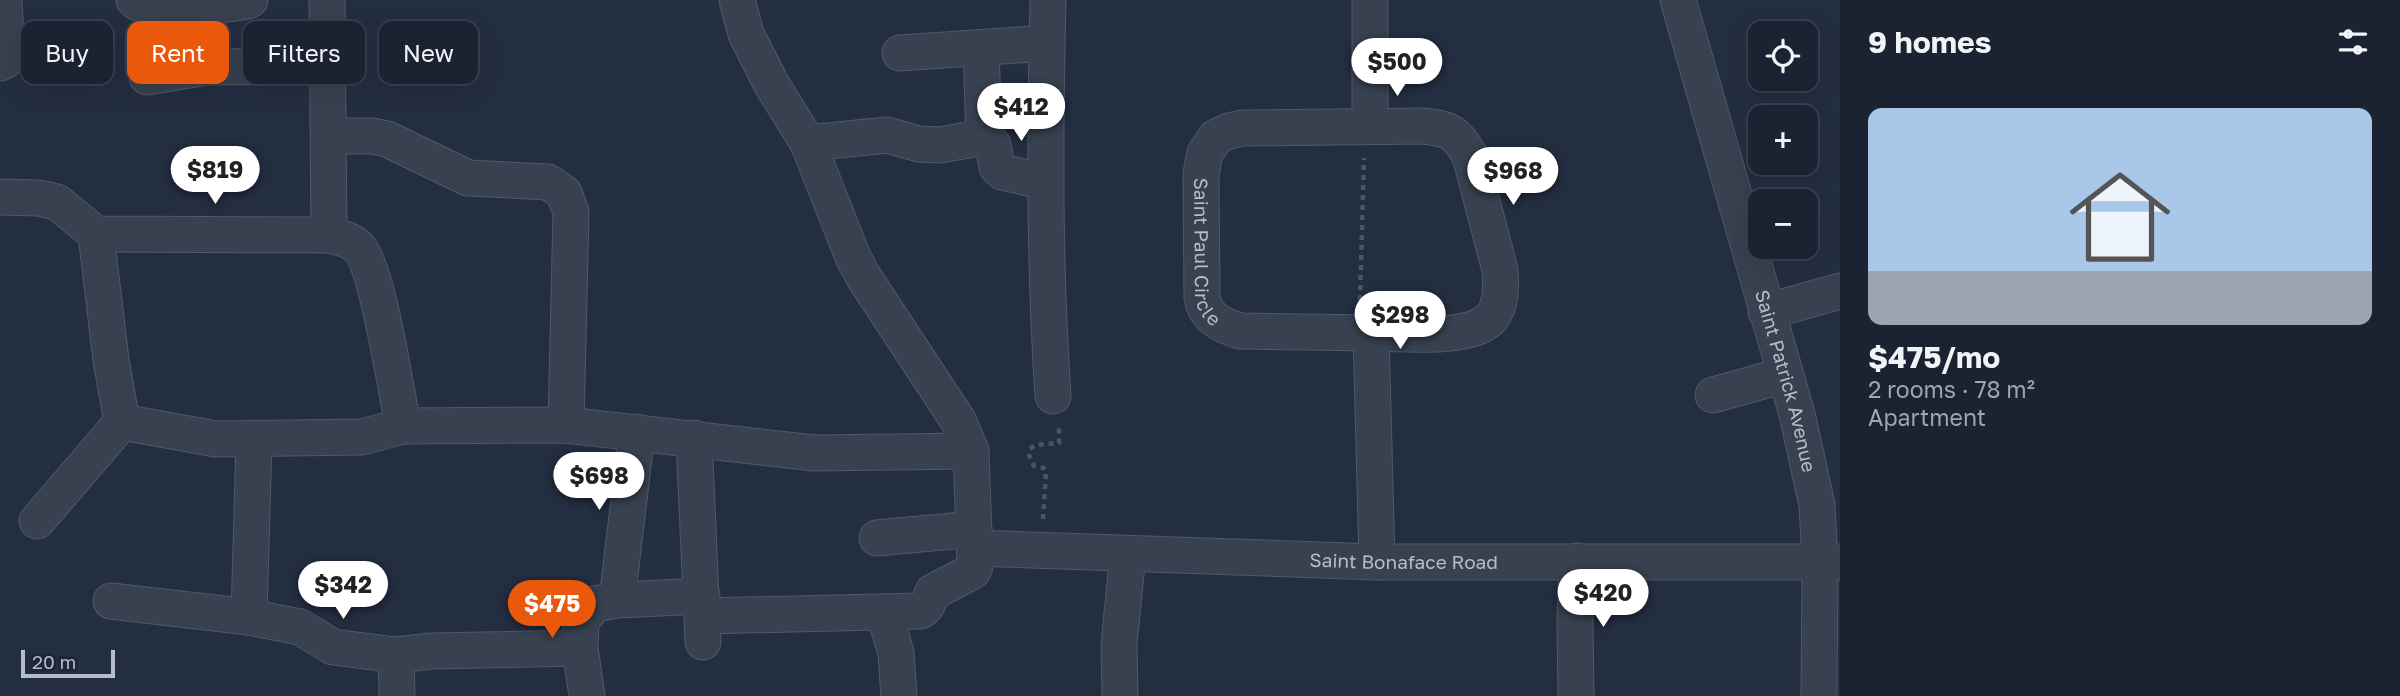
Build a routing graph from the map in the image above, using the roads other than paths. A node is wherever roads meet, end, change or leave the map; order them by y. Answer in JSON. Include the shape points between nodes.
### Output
{"nodes":[{"id":1,"x":134,"y":0,"type":"edge"},
{"id":2,"x":250,"y":0,"type":"edge"},
{"id":3,"x":327,"y":0,"type":"edge"},
{"id":4,"x":737,"y":0,"type":"edge"},
{"id":5,"x":1048,"y":0,"type":"edge"},
{"id":6,"x":1370,"y":0,"type":"edge"},
{"id":7,"x":1678,"y":0,"type":"edge"},
{"id":8,"x":198,"y":6,"type":"junction"},
{"id":9,"x":3,"y":14,"type":"edge"},
{"id":10,"x":200,"y":21,"type":"edge"},
{"id":11,"x":327,"y":21,"type":"edge"},
{"id":12,"x":1047,"y":43,"type":"junction"},
{"id":13,"x":981,"y":48,"type":"junction"},
{"id":14,"x":900,"y":53,"type":"dead end"},
{"id":15,"x":0,"y":63,"type":"edge"},
{"id":16,"x":328,"y":84,"type":"edge"},
{"id":17,"x":1370,"y":126,"type":"junction"},
{"id":18,"x":329,"y":136,"type":"junction"},
{"id":19,"x":984,"y":137,"type":"junction"},
{"id":20,"x":808,"y":143,"type":"junction"},
{"id":21,"x":1046,"y":182,"type":"junction"},
{"id":22,"x":0,"y":197,"type":"edge"},
{"id":23,"x":96,"y":234,"type":"junction"},
{"id":24,"x":329,"y":235,"type":"junction"},
{"id":25,"x":1840,"y":291,"type":"edge"},
{"id":26,"x":1766,"y":312,"type":"junction"},
{"id":27,"x":1371,"y":333,"type":"junction"},
{"id":28,"x":1785,"y":375,"type":"junction"},
{"id":29,"x":1713,"y":395,"type":"dead end"},
{"id":30,"x":1053,"y":396,"type":"road end"},
{"id":31,"x":122,"y":422,"type":"junction"},
{"id":32,"x":566,"y":425,"type":"junction"},
{"id":33,"x":403,"y":426,"type":"junction"},
{"id":34,"x":637,"y":432,"type":"junction"},
{"id":35,"x":694,"y":438,"type":"junction"},
{"id":36,"x":254,"y":440,"type":"junction"},
{"id":37,"x":971,"y":451,"type":"junction"},
{"id":38,"x":37,"y":521,"type":"dead end"},
{"id":39,"x":877,"y":538,"type":"dead end"},
{"id":40,"x":974,"y":538,"type":"junction"},
{"id":41,"x":1128,"y":554,"type":"junction"},
{"id":42,"x":1577,"y":561,"type":"junction"},
{"id":43,"x":1377,"y":562,"type":"junction"},
{"id":44,"x":1830,"y":562,"type":"edge"},
{"id":45,"x":617,"y":600,"type":"junction"},
{"id":46,"x":111,"y":601,"type":"dead end"},
{"id":47,"x":884,"y":612,"type":"junction"},
{"id":48,"x":249,"y":617,"type":"junction"},
{"id":49,"x":703,"y":618,"type":"junction"},
{"id":50,"x":580,"y":648,"type":"junction"},
{"id":51,"x":396,"y":655,"type":"junction"},
{"id":52,"x":397,"y":696,"type":"edge"},
{"id":53,"x":587,"y":696,"type":"edge"},
{"id":54,"x":899,"y":696,"type":"edge"},
{"id":55,"x":1120,"y":696,"type":"edge"},
{"id":56,"x":1576,"y":696,"type":"edge"},
{"id":57,"x":1819,"y":696,"type":"edge"}],
"edges":[{"from":1,"to":8,"type":"street","via":[[142,6]]},
{"from":2,"to":8,"type":"street"},
{"from":3,"to":11,"type":"street"},
{"from":4,"to":20,"type":"street","via":[[747,34],[772,85]]},
{"from":5,"to":12,"type":"street"},
{"from":6,"to":17,"type":"street"},
{"from":7,"to":26,"type":"street","name":"Saint Patrick Avenue"},
{"from":8,"to":10,"type":"street"},
{"from":9,"to":15,"type":"street","via":[[7,56]]},
{"from":12,"to":13,"type":"street"},
{"from":12,"to":21,"type":"street"},
{"from":13,"to":14,"type":"street"},
{"from":13,"to":19,"type":"street"},
{"from":16,"to":18,"type":"street"},
{"from":17,"to":27,"type":"street","name":"Saint Paul Circle","via":[[1438,128],[1461,139],[1470,156],[1502,287],[1491,318],[1481,326],[1434,333]]},
{"from":17,"to":27,"type":"street","name":"Saint Paul Circle","via":[[1242,128],[1216,138],[1205,153],[1201,174],[1200,230],[1204,308],[1224,326],[1240,331]]},
{"from":18,"to":24,"type":"street"},
{"from":18,"to":32,"type":"street","via":[[380,137],[468,178],[548,182],[564,193],[571,212]]},
{"from":19,"to":20,"type":"street","via":[[940,145],[887,135]]},
{"from":19,"to":21,"type":"street","via":[[993,145],[1000,170]]},
{"from":20,"to":37,"type":"street","via":[[863,276],[959,422]]},
{"from":21,"to":30,"type":"street"},
{"from":22,"to":23,"type":"street","via":[[57,202]]},
{"from":23,"to":24,"type":"street"},
{"from":23,"to":31,"type":"street"},
{"from":24,"to":33,"type":"street","via":[[352,242],[365,256]]},
{"from":25,"to":26,"type":"street"},
{"from":26,"to":28,"type":"street","name":"Saint Patrick Avenue"},
{"from":27,"to":43,"type":"street"},
{"from":28,"to":29,"type":"street"},
{"from":28,"to":44,"type":"street","name":"Saint Patrick Avenue"},
{"from":31,"to":36,"type":"street","via":[[216,439]]},
{"from":31,"to":38,"type":"street"},
{"from":32,"to":33,"type":"street"},
{"from":32,"to":34,"type":"street"},
{"from":33,"to":36,"type":"street","via":[[362,437]]},
{"from":34,"to":35,"type":"street"},
{"from":34,"to":45,"type":"street"},
{"from":35,"to":37,"type":"street","via":[[814,453]]},
{"from":35,"to":49,"type":"street"},
{"from":36,"to":48,"type":"street"},
{"from":37,"to":40,"type":"street"},
{"from":39,"to":40,"type":"street","name":"Saint Bonaface Road"},
{"from":40,"to":41,"type":"street","name":"Saint Bonaface Road","via":[[1041,551]]},
{"from":40,"to":47,"type":"street","via":[[972,571],[933,592],[924,609]]},
{"from":41,"to":43,"type":"street","name":"Saint Bonaface Road"},
{"from":41,"to":55,"type":"street","via":[[1119,644]]},
{"from":42,"to":43,"type":"street","name":"Saint Bonaface Road"},
{"from":42,"to":44,"type":"street","name":"Saint Bonaface Road"},
{"from":42,"to":56,"type":"street"},
{"from":44,"to":57,"type":"street","name":"Saint Patrick Avenue"},
{"from":45,"to":49,"type":"street"},
{"from":45,"to":50,"type":"street","via":[[595,604],[581,621]]},
{"from":46,"to":48,"type":"street"},
{"from":47,"to":49,"type":"street"},
{"from":47,"to":54,"type":"street","via":[[896,653]]},
{"from":48,"to":51,"type":"street","via":[[300,627],[333,648]]},
{"from":50,"to":51,"type":"street"},
{"from":50,"to":53,"type":"street"},
{"from":51,"to":52,"type":"street"}]}
